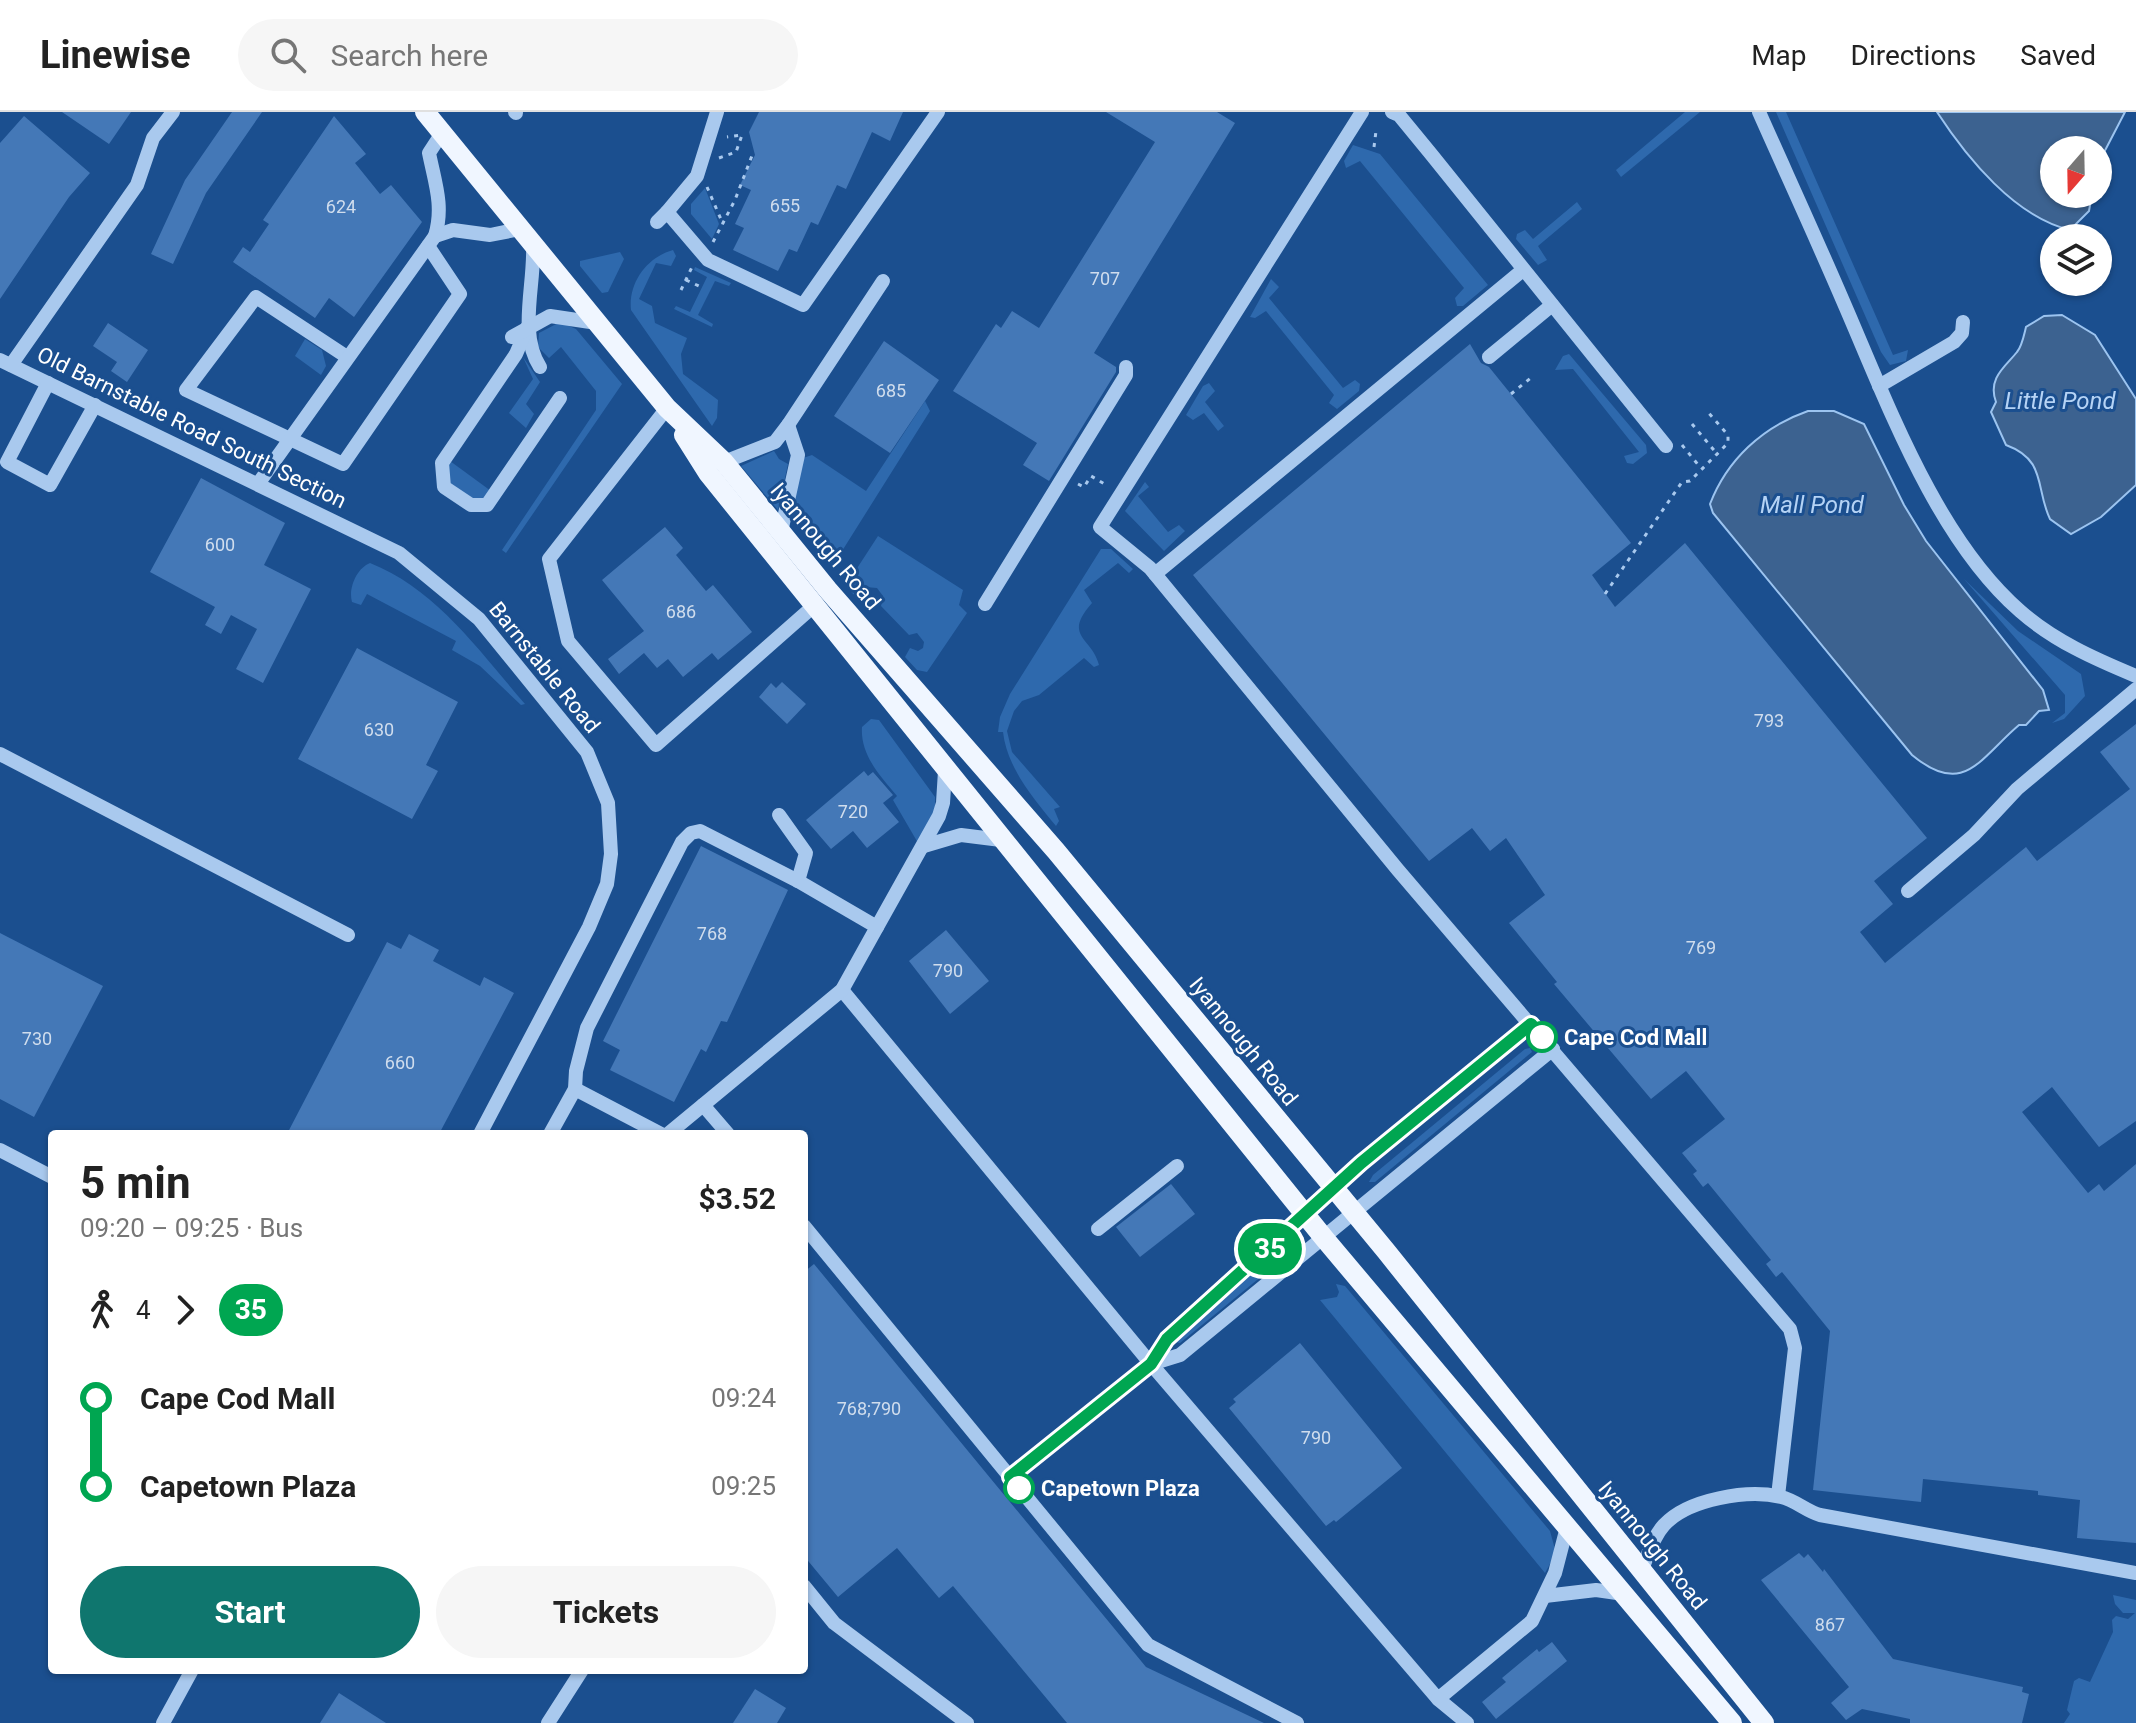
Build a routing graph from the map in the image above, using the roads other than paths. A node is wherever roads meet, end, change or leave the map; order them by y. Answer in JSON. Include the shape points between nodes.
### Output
{"nodes":[{"id":1,"x":173,"y":112,"type":"edge"},
{"id":2,"x":425,"y":112,"type":"edge"},
{"id":3,"x":717,"y":112,"type":"edge"},
{"id":4,"x":938,"y":112,"type":"edge"},
{"id":5,"x":1362,"y":112,"type":"edge"},
{"id":6,"x":1392,"y":112,"type":"edge"},
{"id":7,"x":1759,"y":112,"type":"edge"},
{"id":8,"x":442,"y":133,"type":"junction"},
{"id":9,"x":526,"y":237,"type":"junction"},
{"id":10,"x":431,"y":241,"type":"junction"},
{"id":11,"x":1523,"y":270,"type":"junction"},
{"id":12,"x":883,"y":281,"type":"dead end"},
{"id":13,"x":1552,"y":305,"type":"junction"},
{"id":14,"x":1963,"y":322,"type":"dead end"},
{"id":15,"x":597,"y":323,"type":"junction"},
{"id":16,"x":528,"y":326,"type":"junction"},
{"id":17,"x":512,"y":337,"type":"dead end"},
{"id":18,"x":347,"y":357,"type":"junction"},
{"id":19,"x":1489,"y":357,"type":"dead end"},
{"id":20,"x":6,"y":362,"type":"edge"},
{"id":21,"x":540,"y":367,"type":"dead end"},
{"id":22,"x":1126,"y":367,"type":"dead end"},
{"id":23,"x":48,"y":383,"type":"junction"},
{"id":24,"x":1879,"y":386,"type":"junction"},
{"id":25,"x":560,"y":398,"type":"dead end"},
{"id":26,"x":95,"y":405,"type":"junction"},
{"id":27,"x":667,"y":408,"type":"junction"},
{"id":28,"x":788,"y":425,"type":"junction"},
{"id":29,"x":289,"y":440,"type":"junction"},
{"id":30,"x":1671,"y":442,"type":"road end"},
{"id":31,"x":724,"y":462,"type":"junction"},
{"id":32,"x":258,"y":484,"type":"junction"},
{"id":33,"x":781,"y":532,"type":"junction"},
{"id":34,"x":365,"y":534,"type":"joint"},
{"id":35,"x":1155,"y":574,"type":"junction"},
{"id":36,"x":816,"y":604,"type":"junction"},
{"id":37,"x":985,"y":604,"type":"dead end"},
{"id":38,"x":2136,"y":676,"type":"edge"},
{"id":39,"x":2136,"y":689,"type":"edge"},
{"id":40,"x":0,"y":754,"type":"edge"},
{"id":41,"x":945,"y":771,"type":"junction"},
{"id":42,"x":779,"y":815,"type":"dead end"},
{"id":43,"x":1001,"y":840,"type":"junction"},
{"id":44,"x":924,"y":846,"type":"junction"},
{"id":45,"x":798,"y":881,"type":"junction"},
{"id":46,"x":1908,"y":891,"type":"dead end"},
{"id":47,"x":877,"y":927,"type":"junction"},
{"id":48,"x":348,"y":935,"type":"dead end"},
{"id":49,"x":842,"y":990,"type":"junction"},
{"id":50,"x":1531,"y":1024,"type":"junction"},
{"id":51,"x":1553,"y":1049,"type":"junction"},
{"id":52,"x":575,"y":1089,"type":"junction"},
{"id":53,"x":703,"y":1105,"type":"junction"},
{"id":54,"x":482,"y":1130,"type":"edge"},
{"id":55,"x":552,"y":1130,"type":"edge"},
{"id":56,"x":653,"y":1130,"type":"edge"},
{"id":57,"x":673,"y":1130,"type":"edge"},
{"id":58,"x":725,"y":1130,"type":"edge"},
{"id":59,"x":0,"y":1150,"type":"edge"},
{"id":60,"x":1177,"y":1166,"type":"dead end"},
{"id":61,"x":48,"y":1175,"type":"edge"},
{"id":62,"x":1335,"y":1189,"type":"junction"},
{"id":63,"x":1355,"y":1213,"type":"junction"},
{"id":64,"x":1305,"y":1214,"type":"junction"},
{"id":65,"x":1098,"y":1229,"type":"dead end"},
{"id":66,"x":808,"y":1231,"type":"edge"},
{"id":67,"x":1324,"y":1238,"type":"junction"},
{"id":68,"x":1151,"y":1364,"type":"junction"},
{"id":69,"x":1010,"y":1477,"type":"junction"},
{"id":70,"x":1778,"y":1496,"type":"junction"},
{"id":71,"x":1567,"y":1527,"type":"junction"},
{"id":72,"x":1642,"y":1569,"type":"junction"},
{"id":73,"x":2136,"y":1573,"type":"edge"},
{"id":74,"x":808,"y":1591,"type":"edge"},
{"id":75,"x":1624,"y":1594,"type":"junction"},
{"id":76,"x":1545,"y":1596,"type":"junction"},
{"id":77,"x":190,"y":1674,"type":"edge"},
{"id":78,"x":579,"y":1674,"type":"edge"},
{"id":79,"x":1438,"y":1699,"type":"junction"},
{"id":80,"x":163,"y":1723,"type":"edge"},
{"id":81,"x":548,"y":1723,"type":"edge"},
{"id":82,"x":967,"y":1723,"type":"edge"},
{"id":83,"x":1297,"y":1723,"type":"edge"},
{"id":84,"x":1467,"y":1723,"type":"edge"},
{"id":85,"x":1732,"y":1723,"type":"edge"},
{"id":86,"x":1764,"y":1723,"type":"edge"}],
"edges":[{"from":1,"to":20,"type":"street","via":[[153,138],[137,185]]},
{"from":2,"to":8,"type":"main road","name":"Iyannough Road"},
{"from":3,"to":4,"type":"street","via":[[700,171],[662,217],[708,260],[803,305]]},
{"from":5,"to":35,"type":"street","via":[[1100,527]]},
{"from":6,"to":11,"type":"street"},
{"from":7,"to":24,"type":"street"},
{"from":8,"to":9,"type":"main road","name":"Iyannough Road"},
{"from":8,"to":10,"type":"street","via":[[429,153],[440,197],[440,219]]},
{"from":9,"to":10,"type":"street","via":[[453,230]]},
{"from":9,"to":15,"type":"main road","name":"Iyannough Road"},
{"from":9,"to":16,"type":"street","via":[[535,276]]},
{"from":10,"to":18,"type":"street"},
{"from":10,"to":29,"type":"street","via":[[460,294],[343,464]]},
{"from":11,"to":13,"type":"street"},
{"from":11,"to":35,"type":"street"},
{"from":12,"to":28,"type":"street"},
{"from":13,"to":19,"type":"street"},
{"from":13,"to":30,"type":"street"},
{"from":14,"to":24,"type":"street","via":[[1954,342]]},
{"from":15,"to":16,"type":"street","via":[[550,316]]},
{"from":15,"to":27,"type":"main road","name":"Iyannough Road"},
{"from":16,"to":17,"type":"street"},
{"from":16,"to":21,"type":"street","via":[[530,349]]},
{"from":16,"to":25,"type":"street","via":[[516,354],[442,463],[444,487],[471,505],[487,505]]},
{"from":18,"to":29,"type":"street"},
{"from":18,"to":29,"type":"street","via":[[256,297],[186,390]]},
{"from":20,"to":23,"type":"street","name":"Old Barnstable Road South Section"},
{"from":22,"to":37,"type":"street","via":[[1126,375]]},
{"from":23,"to":26,"type":"street","name":"Old Barnstable Road South Section"},
{"from":23,"to":26,"type":"street","via":[[7,462],[50,485]]},
{"from":24,"to":38,"type":"street","via":[[1905,443],[1982,572],[2018,610],[2053,636]]},
{"from":26,"to":32,"type":"street","name":"Old Barnstable Road South Section"},
{"from":27,"to":31,"type":"main road","name":"Iyannough Road"},
{"from":27,"to":36,"type":"main road","name":"Iyannough Road","via":[[708,473]]},
{"from":27,"to":36,"type":"street","via":[[549,559],[568,641],[656,745]]},
{"from":28,"to":31,"type":"street","via":[[775,442]]},
{"from":28,"to":33,"type":"street","via":[[798,455]]},
{"from":29,"to":32,"type":"street"},
{"from":31,"to":33,"type":"main road","name":"Iyannough Road"},
{"from":32,"to":34,"type":"street","name":"Old Barnstable Road South Section"},
{"from":33,"to":62,"type":"main road","name":"Iyannough Road","via":[[1056,851]]},
{"from":34,"to":54,"type":"street","name":"Barnstable Road","via":[[429,574],[479,619],[572,730],[597,770],[608,803],[611,854],[602,900]]},
{"from":35,"to":50,"type":"street"},
{"from":36,"to":41,"type":"main road","name":"Iyannough Road"},
{"from":39,"to":46,"type":"street","via":[[2017,789],[1974,835]]},
{"from":40,"to":48,"type":"street"},
{"from":41,"to":43,"type":"main road","name":"Iyannough Road"},
{"from":41,"to":44,"type":"street","via":[[943,803]]},
{"from":42,"to":45,"type":"street","via":[[806,853]]},
{"from":43,"to":44,"type":"street","via":[[961,835]]},
{"from":43,"to":64,"type":"main road","name":"Iyannough Road"},
{"from":44,"to":47,"type":"street"},
{"from":45,"to":47,"type":"street"},
{"from":45,"to":52,"type":"street","via":[[705,832],[686,836],[587,1028]]},
{"from":47,"to":49,"type":"street"},
{"from":49,"to":53,"type":"street"},
{"from":49,"to":68,"type":"street"},
{"from":50,"to":51,"type":"street"},
{"from":50,"to":62,"type":"street"},
{"from":51,"to":63,"type":"street"},
{"from":51,"to":70,"type":"street","via":[[1794,1337]]},
{"from":52,"to":55,"type":"street"},
{"from":52,"to":56,"type":"street"},
{"from":53,"to":57,"type":"street"},
{"from":53,"to":58,"type":"street"},
{"from":59,"to":61,"type":"street"},
{"from":60,"to":65,"type":"street"},
{"from":62,"to":63,"type":"main road","name":"Iyannough Road"},
{"from":62,"to":64,"type":"street"},
{"from":63,"to":67,"type":"street"},
{"from":63,"to":72,"type":"main road","name":"Iyannough Road"},
{"from":64,"to":67,"type":"main road","name":"Iyannough Road"},
{"from":64,"to":68,"type":"street","via":[[1167,1339]]},
{"from":66,"to":69,"type":"street"},
{"from":67,"to":68,"type":"street","via":[[1180,1355]]},
{"from":67,"to":71,"type":"main road","name":"Iyannough Road"},
{"from":68,"to":69,"type":"street"},
{"from":68,"to":79,"type":"street"},
{"from":69,"to":83,"type":"street","via":[[1148,1645]]},
{"from":70,"to":72,"type":"street","via":[[1726,1498],[1684,1511],[1661,1527]]},
{"from":70,"to":73,"type":"street","via":[[1820,1515]]},
{"from":71,"to":75,"type":"main road","name":"Iyannough Road"},
{"from":71,"to":76,"type":"street"},
{"from":72,"to":86,"type":"main road","name":"Iyannough Road"},
{"from":74,"to":82,"type":"street","via":[[834,1623]]},
{"from":75,"to":76,"type":"street","via":[[1596,1590]]},
{"from":75,"to":85,"type":"main road","name":"Iyannough Road"},
{"from":76,"to":79,"type":"street","via":[[1532,1621]]},
{"from":77,"to":80,"type":"street"},
{"from":78,"to":81,"type":"street"},
{"from":79,"to":84,"type":"street"}]}
